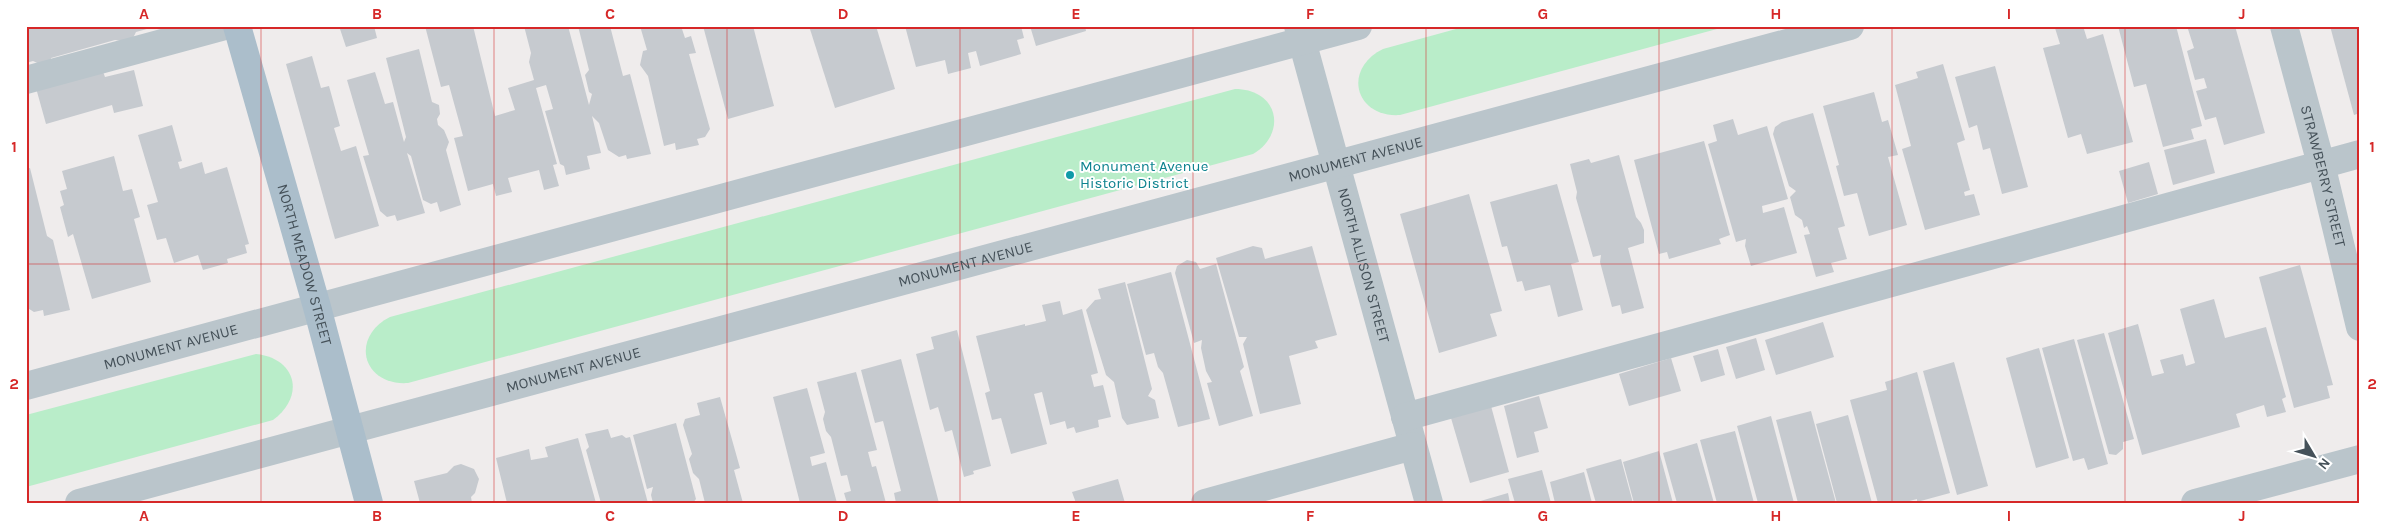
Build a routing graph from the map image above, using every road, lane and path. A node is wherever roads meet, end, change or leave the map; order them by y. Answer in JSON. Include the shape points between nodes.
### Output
{"nodes":[{"id":1,"x":225,"y":26,"type":"edge"},
{"id":2,"x":237,"y":26,"type":"edge"},
{"id":3,"x":1358,"y":26,"type":"edge"},
{"id":4,"x":1850,"y":26,"type":"edge"},
{"id":5,"x":2284,"y":26,"type":"edge"},
{"id":6,"x":1300,"y":34,"type":"edge"},
{"id":7,"x":26,"y":80,"type":"edge"},
{"id":8,"x":2360,"y":154,"type":"edge"},
{"id":9,"x":2321,"y":164,"type":"junction"},
{"id":10,"x":1336,"y":165,"type":"junction"},
{"id":11,"x":317,"y":307,"type":"junction"},
{"id":12,"x":2360,"y":327,"type":"edge"},
{"id":13,"x":26,"y":386,"type":"edge"},
{"id":14,"x":1405,"y":416,"type":"junction"},
{"id":15,"x":350,"y":429,"type":"junction"},
{"id":16,"x":1413,"y":446,"type":"junction"},
{"id":17,"x":2360,"y":459,"type":"edge"},
{"id":18,"x":79,"y":503,"type":"edge"},
{"id":19,"x":369,"y":503,"type":"edge"},
{"id":20,"x":1206,"y":503,"type":"edge"},
{"id":21,"x":1428,"y":503,"type":"edge"},
{"id":22,"x":2195,"y":503,"type":"edge"}],
"edges":[{"from":1,"to":7,"type":"street"},
{"from":2,"to":11,"type":"main road","name":"NORTH MEADOW STREET"},
{"from":3,"to":6,"type":"street","name":"MONUMENT AVENUE"},
{"from":4,"to":10,"type":"street","name":"MONUMENT AVENUE"},
{"from":5,"to":9,"type":"street","name":"STRAWBERRY STREET"},
{"from":6,"to":10,"type":"street","name":"NORTH ALLISON STREET"},
{"from":6,"to":11,"type":"street","name":"MONUMENT AVENUE"},
{"from":8,"to":9,"type":"street"},
{"from":9,"to":12,"type":"street","name":"STRAWBERRY STREET"},
{"from":9,"to":14,"type":"street"},
{"from":10,"to":14,"type":"street","name":"NORTH ALLISON STREET"},
{"from":10,"to":15,"type":"street","name":"MONUMENT AVENUE"},
{"from":11,"to":13,"type":"street","name":"MONUMENT AVENUE"},
{"from":11,"to":15,"type":"main road","name":"NORTH MEADOW STREET"},
{"from":14,"to":16,"type":"street","name":"NORTH ALLISON STREET"},
{"from":15,"to":18,"type":"street","name":"MONUMENT AVENUE"},
{"from":15,"to":19,"type":"main road","name":"NORTH MEADOW STREET"},
{"from":16,"to":20,"type":"street"},
{"from":16,"to":21,"type":"street","name":"NORTH ALLISON STREET"},
{"from":17,"to":22,"type":"street"}]}
